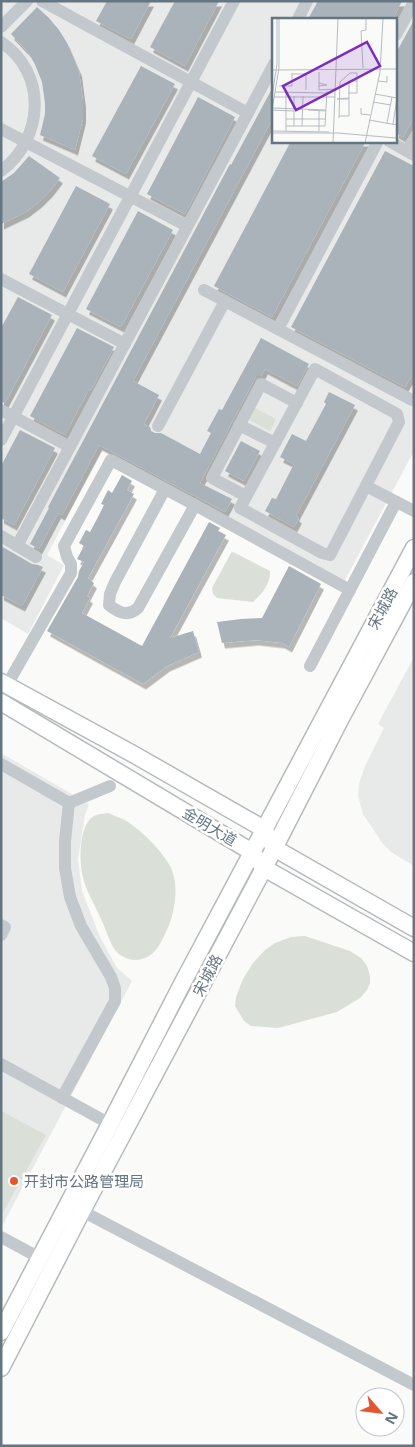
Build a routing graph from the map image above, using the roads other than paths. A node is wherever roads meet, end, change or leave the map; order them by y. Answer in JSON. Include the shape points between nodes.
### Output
{"nodes":[{"id":1,"x":27,"y":1,"type":"edge"},
{"id":2,"x":42,"y":1,"type":"edge"},
{"id":3,"x":234,"y":1,"type":"edge"},
{"id":4,"x":308,"y":1,"type":"edge"},
{"id":5,"x":414,"y":2,"type":"edge"},
{"id":6,"x":299,"y":18,"type":"edge"},
{"id":7,"x":1,"y":27,"type":"edge"},
{"id":8,"x":398,"y":31,"type":"edge"},
{"id":9,"x":1,"y":42,"type":"edge"},
{"id":10,"x":272,"y":68,"type":"edge"},
{"id":11,"x":191,"y":82,"type":"junction"},
{"id":12,"x":248,"y":113,"type":"junction"},
{"id":13,"x":1,"y":129,"type":"edge"},
{"id":14,"x":414,"y":139,"type":"edge"},
{"id":15,"x":27,"y":142,"type":"junction"},
{"id":16,"x":377,"y":142,"type":"edge"},
{"id":17,"x":391,"y":142,"type":"edge"},
{"id":18,"x":410,"y":153,"type":"edge"},
{"id":19,"x":1,"y":171,"type":"edge"},
{"id":20,"x":131,"y":196,"type":"junction"},
{"id":21,"x":187,"y":226,"type":"junction"},
{"id":22,"x":1,"y":279,"type":"edge"},
{"id":23,"x":204,"y":290,"type":"dead end"},
{"id":24,"x":225,"y":301,"type":"junction"},
{"id":25,"x":68,"y":314,"type":"junction"},
{"id":26,"x":278,"y":329,"type":"junction"},
{"id":27,"x":125,"y":344,"type":"junction"},
{"id":28,"x":414,"y":400,"type":"edge"},
{"id":29,"x":297,"y":403,"type":"junction"},
{"id":30,"x":1,"y":410,"type":"edge"},
{"id":31,"x":14,"y":417,"type":"junction"},
{"id":32,"x":239,"y":425,"type":"junction"},
{"id":33,"x":158,"y":426,"type":"dead end"},
{"id":34,"x":1,"y":440,"type":"edge"},
{"id":35,"x":275,"y":443,"type":"junction"},
{"id":36,"x":70,"y":447,"type":"junction"},
{"id":37,"x":366,"y":486,"type":"junction"},
{"id":38,"x":166,"y":489,"type":"junction"},
{"id":39,"x":246,"y":496,"type":"junction"},
{"id":40,"x":396,"y":502,"type":"junction"},
{"id":41,"x":195,"y":505,"type":"junction"},
{"id":42,"x":414,"y":511,"type":"edge"},
{"id":43,"x":1,"y":536,"type":"edge"},
{"id":44,"x":17,"y":546,"type":"junction"},
{"id":45,"x":414,"y":548,"type":"edge"},
{"id":46,"x":36,"y":557,"type":"dead end"},
{"id":47,"x":414,"y":582,"type":"edge"},
{"id":48,"x":350,"y":590,"type":"junction"},
{"id":49,"x":310,"y":666,"type":"dead end"},
{"id":50,"x":4,"y":684,"type":"edge"},
{"id":51,"x":1,"y":702,"type":"edge"},
{"id":52,"x":1,"y":764,"type":"edge"},
{"id":53,"x":110,"y":786,"type":"dead end"},
{"id":54,"x":69,"y":803,"type":"junction"},
{"id":55,"x":264,"y":829,"type":"junction"},
{"id":56,"x":274,"y":848,"type":"junction"},
{"id":57,"x":252,"y":852,"type":"junction"},
{"id":58,"x":264,"y":868,"type":"junction"},
{"id":59,"x":1,"y":925,"type":"edge"},
{"id":60,"x":414,"y":928,"type":"edge"},
{"id":61,"x":1,"y":935,"type":"edge"},
{"id":62,"x":414,"y":953,"type":"edge"},
{"id":63,"x":1,"y":1064,"type":"edge"},
{"id":64,"x":62,"y":1098,"type":"junction"},
{"id":65,"x":110,"y":1124,"type":"junction"},
{"id":66,"x":82,"y":1211,"type":"junction"},
{"id":67,"x":1,"y":1236,"type":"edge"},
{"id":68,"x":40,"y":1258,"type":"junction"},
{"id":69,"x":1,"y":1332,"type":"edge"},
{"id":70,"x":1,"y":1368,"type":"edge"},
{"id":71,"x":414,"y":1385,"type":"edge"}],
"edges":[{"from":1,"to":7,"type":"lane"},
{"from":2,"to":11,"type":"lane"},
{"from":3,"to":11,"type":"lane"},
{"from":4,"to":6,"type":"lane"},
{"from":5,"to":8,"type":"lane"},
{"from":9,"to":15,"type":"lane","via":[[21,62],[32,84],[34,120]]},
{"from":10,"to":12,"type":"lane"},
{"from":11,"to":12,"type":"lane"},
{"from":11,"to":20,"type":"lane"},
{"from":12,"to":21,"type":"lane"},
{"from":13,"to":15,"type":"lane"},
{"from":14,"to":18,"type":"lane"},
{"from":15,"to":19,"type":"lane"},
{"from":15,"to":20,"type":"lane"},
{"from":16,"to":26,"type":"lane"},
{"from":17,"to":18,"type":"lane"},
{"from":20,"to":21,"type":"lane"},
{"from":20,"to":25,"type":"lane"},
{"from":21,"to":27,"type":"lane"},
{"from":22,"to":25,"type":"lane"},
{"from":23,"to":24,"type":"lane"},
{"from":24,"to":26,"type":"lane"},
{"from":24,"to":33,"type":"lane"},
{"from":25,"to":27,"type":"lane"},
{"from":25,"to":31,"type":"lane"},
{"from":26,"to":28,"type":"lane"},
{"from":27,"to":36,"type":"lane"},
{"from":29,"to":32,"type":"lane","via":[[261,384]]},
{"from":29,"to":35,"type":"lane"},
{"from":29,"to":37,"type":"lane","via":[[315,369],[397,414],[400,422]]},
{"from":30,"to":31,"type":"lane"},
{"from":31,"to":34,"type":"lane"},
{"from":31,"to":36,"type":"lane"},
{"from":32,"to":35,"type":"lane"},
{"from":32,"to":39,"type":"lane","via":[[212,478]]},
{"from":35,"to":39,"type":"lane"},
{"from":36,"to":44,"type":"lane"},
{"from":37,"to":39,"type":"lane","via":[[330,555],[240,508]]},
{"from":37,"to":40,"type":"lane"},
{"from":38,"to":41,"type":"lane"},
{"from":38,"to":41,"type":"lane","via":[[110,594],[110,605],[121,613],[130,614],[138,608]]},
{"from":38,"to":50,"type":"lane","via":[[111,460],[64,546],[71,573]]},
{"from":40,"to":42,"type":"lane"},
{"from":40,"to":48,"type":"lane"},
{"from":41,"to":48,"type":"lane"},
{"from":43,"to":44,"type":"lane"},
{"from":44,"to":46,"type":"lane"},
{"from":45,"to":55,"type":"main road","name":"宋城路"},
{"from":47,"to":56,"type":"main road","name":"宋城路"},
{"from":48,"to":49,"type":"lane"},
{"from":50,"to":55,"type":"main road","name":"金明大道"},
{"from":51,"to":57,"type":"main road","name":"金明大道"},
{"from":52,"to":54,"type":"lane"},
{"from":53,"to":54,"type":"lane"},
{"from":54,"to":64,"type":"lane","via":[[65,868],[70,897],[81,926],[111,977],[115,1001]]},
{"from":55,"to":56,"type":"main road"},
{"from":55,"to":57,"type":"main road","name":"宋城路"},
{"from":56,"to":58,"type":"main road","name":"宋城路"},
{"from":56,"to":60,"type":"main road"},
{"from":57,"to":58,"type":"main road","name":"金明大道"},
{"from":57,"to":65,"type":"main road","name":"宋城路"},
{"from":58,"to":62,"type":"main road","name":"金明大道"},
{"from":58,"to":66,"type":"main road","name":"宋城路"},
{"from":59,"to":61,"type":"lane","via":[[6,927]]},
{"from":63,"to":64,"type":"lane"},
{"from":64,"to":65,"type":"lane"},
{"from":65,"to":68,"type":"main road","name":"宋城路"},
{"from":66,"to":70,"type":"main road","name":"宋城路"},
{"from":66,"to":71,"type":"lane"},
{"from":67,"to":68,"type":"lane"},
{"from":68,"to":69,"type":"main road","name":"宋城路"}]}
